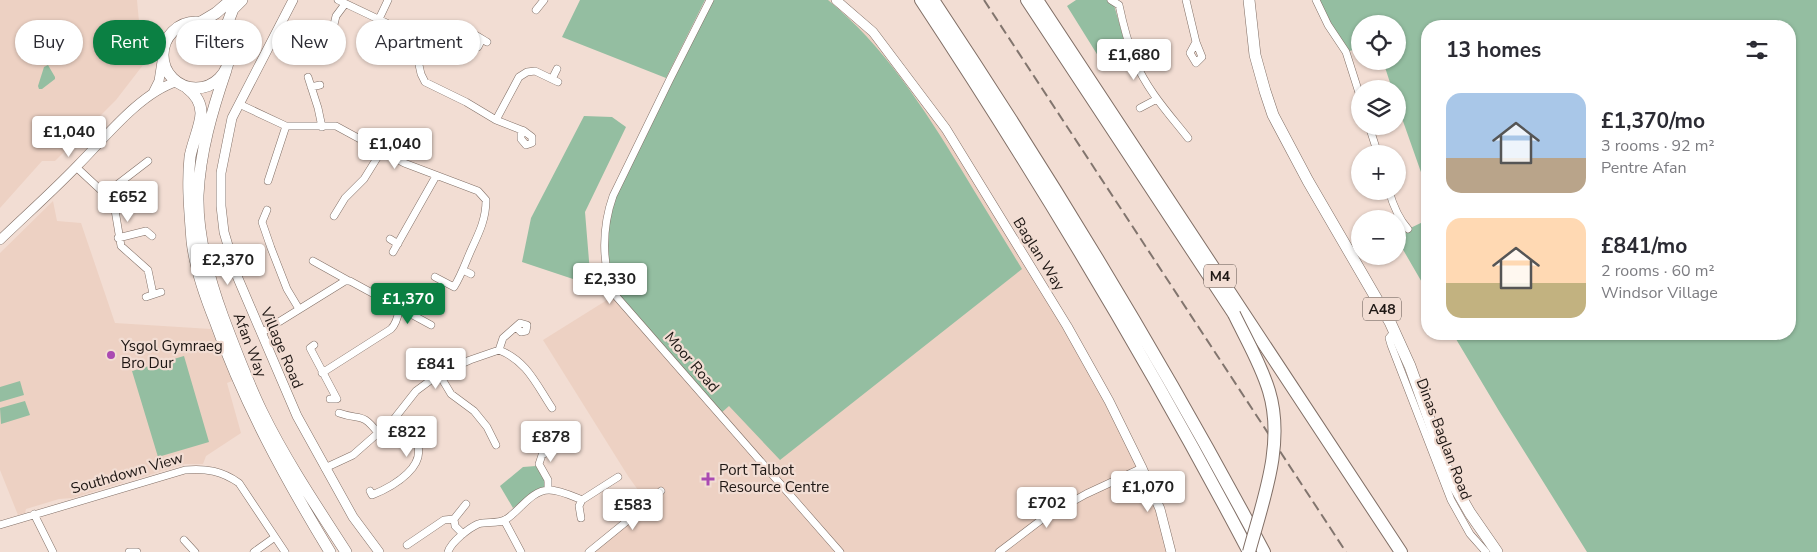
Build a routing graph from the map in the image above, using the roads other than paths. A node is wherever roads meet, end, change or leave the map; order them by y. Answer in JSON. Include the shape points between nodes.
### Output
{"nodes":[{"id":1,"x":230,"y":0,"type":"edge"},
{"id":2,"x":242,"y":0,"type":"edge"},
{"id":3,"x":293,"y":0,"type":"edge"},
{"id":4,"x":338,"y":0,"type":"edge"},
{"id":5,"x":388,"y":0,"type":"edge"},
{"id":6,"x":544,"y":0,"type":"edge"},
{"id":7,"x":710,"y":0,"type":"edge"},
{"id":8,"x":836,"y":0,"type":"edge"},
{"id":9,"x":921,"y":0,"type":"edge"},
{"id":10,"x":933,"y":0,"type":"edge"},
{"id":11,"x":1027,"y":0,"type":"edge"},
{"id":12,"x":1037,"y":0,"type":"edge"},
{"id":13,"x":1111,"y":0,"type":"edge"},
{"id":14,"x":1186,"y":0,"type":"edge"},
{"id":15,"x":1249,"y":0,"type":"edge"},
{"id":16,"x":1316,"y":0,"type":"edge"},
{"id":17,"x":345,"y":4,"type":"junction"},
{"id":18,"x":536,"y":10,"type":"dead end"},
{"id":19,"x":379,"y":19,"type":"joint"},
{"id":20,"x":204,"y":20,"type":"edge"},
{"id":21,"x":228,"y":20,"type":"edge"},
{"id":22,"x":335,"y":20,"type":"edge"},
{"id":23,"x":176,"y":29,"type":"edge"},
{"id":24,"x":166,"y":41,"type":"edge"},
{"id":25,"x":1196,"y":42,"type":"dead end"},
{"id":26,"x":1129,"y":44,"type":"junction"},
{"id":27,"x":1106,"y":58,"type":"dead end"},
{"id":28,"x":161,"y":65,"type":"edge"},
{"id":29,"x":164,"y":65,"type":"edge"},
{"id":30,"x":228,"y":65,"type":"edge"},
{"id":31,"x":419,"y":65,"type":"edge"},
{"id":32,"x":556,"y":69,"type":"dead end"},
{"id":33,"x":226,"y":70,"type":"junction"},
{"id":34,"x":308,"y":77,"type":"dead end"},
{"id":35,"x":1355,"y":80,"type":"edge"},
{"id":36,"x":182,"y":85,"type":"junction"},
{"id":37,"x":320,"y":86,"type":"dead end"},
{"id":38,"x":311,"y":87,"type":"junction"},
{"id":39,"x":153,"y":93,"type":"junction"},
{"id":40,"x":1157,"y":99,"type":"junction"},
{"id":41,"x":239,"y":104,"type":"junction"},
{"id":42,"x":1140,"y":108,"type":"dead end"},
{"id":43,"x":496,"y":120,"type":"junction"},
{"id":44,"x":286,"y":126,"type":"junction"},
{"id":45,"x":322,"y":127,"type":"junction"},
{"id":46,"x":524,"y":131,"type":"dead end"},
{"id":47,"x":1188,"y":138,"type":"dead end"},
{"id":48,"x":382,"y":150,"type":"junction"},
{"id":49,"x":148,"y":161,"type":"dead end"},
{"id":50,"x":76,"y":167,"type":"junction"},
{"id":51,"x":436,"y":176,"type":"junction"},
{"id":52,"x":268,"y":180,"type":"dead end"},
{"id":53,"x":105,"y":194,"type":"junction"},
{"id":54,"x":1392,"y":200,"type":"edge"},
{"id":55,"x":266,"y":210,"type":"dead end"},
{"id":56,"x":334,"y":216,"type":"dead end"},
{"id":57,"x":1408,"y":229,"type":"dead end"},
{"id":58,"x":152,"y":236,"type":"dead end"},
{"id":59,"x":118,"y":238,"type":"junction"},
{"id":60,"x":390,"y":239,"type":"dead end"},
{"id":61,"x":0,"y":240,"type":"edge"},
{"id":62,"x":398,"y":244,"type":"junction"},
{"id":63,"x":393,"y":252,"type":"dead end"},
{"id":64,"x":312,"y":261,"type":"dead end"},
{"id":65,"x":463,"y":270,"type":"junction"},
{"id":66,"x":471,"y":274,"type":"dead end"},
{"id":67,"x":435,"y":277,"type":"dead end"},
{"id":68,"x":350,"y":281,"type":"junction"},
{"id":69,"x":161,"y":292,"type":"dead end"},
{"id":70,"x":396,"y":306,"type":"junction"},
{"id":71,"x":299,"y":309,"type":"junction"},
{"id":72,"x":431,"y":325,"type":"dead end"},
{"id":73,"x":516,"y":328,"type":"dead end"},
{"id":74,"x":1394,"y":332,"type":"junction"},
{"id":75,"x":260,"y":333,"type":"junction"},
{"id":76,"x":314,"y":345,"type":"dead end"},
{"id":77,"x":499,"y":350,"type":"junction"},
{"id":78,"x":322,"y":373,"type":"junction"},
{"id":79,"x":439,"y":374,"type":"junction"},
{"id":80,"x":330,"y":399,"type":"dead end"},
{"id":81,"x":552,"y":408,"type":"dead end"},
{"id":82,"x":338,"y":413,"type":"dead end"},
{"id":83,"x":394,"y":419,"type":"junction"},
{"id":84,"x":378,"y":433,"type":"junction"},
{"id":85,"x":571,"y":440,"type":"dead end"},
{"id":86,"x":496,"y":445,"type":"dead end"},
{"id":87,"x":325,"y":468,"type":"junction"},
{"id":88,"x":1142,"y":468,"type":"junction"},
{"id":89,"x":618,"y":477,"type":"dead end"},
{"id":90,"x":548,"y":490,"type":"junction"},
{"id":91,"x":370,"y":491,"type":"dead end"},
{"id":92,"x":661,"y":491,"type":"dead end"},
{"id":93,"x":582,"y":500,"type":"junction"},
{"id":94,"x":466,"y":504,"type":"dead end"},
{"id":95,"x":34,"y":514,"type":"junction"},
{"id":96,"x":581,"y":518,"type":"dead end"},
{"id":97,"x":454,"y":519,"type":"junction"},
{"id":98,"x":504,"y":520,"type":"junction"},
{"id":99,"x":0,"y":525,"type":"edge"},
{"id":100,"x":463,"y":534,"type":"junction"},
{"id":101,"x":275,"y":537,"type":"junction"},
{"id":102,"x":184,"y":540,"type":"dead end"},
{"id":103,"x":407,"y":545,"type":"dead end"},
{"id":104,"x":53,"y":552,"type":"edge"},
{"id":105,"x":129,"y":552,"type":"edge"},
{"id":106,"x":137,"y":552,"type":"edge"},
{"id":107,"x":195,"y":552,"type":"edge"},
{"id":108,"x":254,"y":552,"type":"edge"},
{"id":109,"x":285,"y":552,"type":"edge"},
{"id":110,"x":330,"y":552,"type":"edge"},
{"id":111,"x":346,"y":552,"type":"edge"},
{"id":112,"x":379,"y":552,"type":"edge"},
{"id":113,"x":448,"y":552,"type":"edge"},
{"id":114,"x":521,"y":552,"type":"edge"},
{"id":115,"x":589,"y":552,"type":"edge"},
{"id":116,"x":840,"y":552,"type":"edge"},
{"id":117,"x":999,"y":552,"type":"edge"},
{"id":118,"x":1171,"y":552,"type":"edge"},
{"id":119,"x":1249,"y":552,"type":"edge"},
{"id":120,"x":1264,"y":552,"type":"edge"},
{"id":121,"x":1401,"y":552,"type":"edge"},
{"id":122,"x":1486,"y":552,"type":"edge"},
{"id":123,"x":1497,"y":552,"type":"edge"}],
"edges":[{"from":1,"to":20,"type":"main road"},
{"from":2,"to":21,"type":"main road"},
{"from":3,"to":41,"type":"street","name":"Village Road"},
{"from":4,"to":17,"type":"street"},
{"from":5,"to":19,"type":"street"},
{"from":6,"to":18,"type":"street"},
{"from":7,"to":116,"type":"street","name":"Moor Road","via":[[613,196],[606,231],[609,279],[615,295]]},
{"from":8,"to":88,"type":"street","name":"Baglan Way","via":[[873,32],[946,129],[1067,326]]},
{"from":9,"to":119,"type":"highway","number":"M4","via":[[999,118],[1081,252]]},
{"from":10,"to":120,"type":"highway","via":[[1090,247]]},
{"from":11,"to":119,"type":"highway","number":"M4","bridge":true,"via":[[1234,314],[1260,367],[1270,392],[1275,422],[1274,449]]},
{"from":12,"to":121,"type":"highway","number":"M4"},
{"from":13,"to":26,"type":"street","via":[[1119,5]]},
{"from":14,"to":25,"type":"street"},
{"from":15,"to":74,"type":"main road","number":"A48","via":[[1255,55],[1273,115]]},
{"from":16,"to":35,"type":"street","via":[[1346,52]]},
{"from":17,"to":19,"type":"street"},
{"from":17,"to":22,"type":"street"},
{"from":23,"to":24,"type":"main road"},
{"from":26,"to":27,"type":"street"},
{"from":26,"to":40,"type":"street"},
{"from":28,"to":39,"type":"street","via":[[159,81]]},
{"from":29,"to":36,"type":"main road","via":[[169,75]]},
{"from":30,"to":33,"type":"main road"},
{"from":31,"to":43,"type":"street","via":[[425,82]]},
{"from":32,"to":43,"type":"street","via":[[555,81],[535,71],[518,77]]},
{"from":33,"to":36,"type":"main road","via":[[214,84],[196,89]]},
{"from":33,"to":111,"type":"main road","name":"Afan Way","via":[[200,163],[198,197],[206,262],[233,344],[263,414],[305,489]]},
{"from":34,"to":38,"type":"street"},
{"from":36,"to":39,"type":"street"},
{"from":36,"to":110,"type":"main road","name":"Afan Way","via":[[194,94],[201,114],[190,157],[189,199],[192,244],[206,298],[254,417]]},
{"from":37,"to":38,"type":"street"},
{"from":38,"to":45,"type":"street"},
{"from":39,"to":50,"type":"street"},
{"from":40,"to":42,"type":"street"},
{"from":40,"to":47,"type":"street"},
{"from":41,"to":44,"type":"street"},
{"from":41,"to":75,"type":"street","name":"Village Road","via":[[224,150],[221,206],[230,255]]},
{"from":43,"to":46,"type":"street"},
{"from":44,"to":45,"type":"street"},
{"from":44,"to":52,"type":"street"},
{"from":45,"to":48,"type":"street","via":[[336,126]]},
{"from":48,"to":51,"type":"street"},
{"from":48,"to":56,"type":"street"},
{"from":49,"to":53,"type":"street"},
{"from":50,"to":53,"type":"street"},
{"from":50,"to":61,"type":"street"},
{"from":51,"to":62,"type":"street"},
{"from":51,"to":65,"type":"street","via":[[478,190],[486,200],[482,226]]},
{"from":53,"to":59,"type":"street","via":[[115,210]]},
{"from":54,"to":57,"type":"street"},
{"from":55,"to":71,"type":"street","via":[[262,222],[287,290]]},
{"from":58,"to":59,"type":"street","via":[[146,231]]},
{"from":59,"to":69,"type":"street","via":[[121,246],[148,270],[150,295]]},
{"from":60,"to":62,"type":"street"},
{"from":62,"to":63,"type":"street"},
{"from":64,"to":68,"type":"street"},
{"from":65,"to":66,"type":"street"},
{"from":65,"to":67,"type":"street","via":[[454,287]]},
{"from":68,"to":70,"type":"street"},
{"from":68,"to":71,"type":"street"},
{"from":70,"to":72,"type":"street"},
{"from":70,"to":78,"type":"street","via":[[399,310],[391,329]]},
{"from":71,"to":75,"type":"street"},
{"from":73,"to":77,"type":"street","via":[[503,338]]},
{"from":74,"to":122,"type":"street","name":"Dinas Baglan Road","via":[[1389,338],[1390,345],[1450,500],[1467,529]]},
{"from":74,"to":123,"type":"main road","name":"Dinas Baglan Road","number":"A48","via":[[1410,366],[1451,480]]},
{"from":75,"to":87,"type":"street","name":"Village Road","via":[[297,416]]},
{"from":76,"to":78,"type":"street","via":[[310,348]]},
{"from":77,"to":79,"type":"street"},
{"from":77,"to":81,"type":"street","via":[[522,363]]},
{"from":78,"to":80,"type":"street","via":[[337,398]]},
{"from":79,"to":83,"type":"street","via":[[416,391]]},
{"from":79,"to":86,"type":"street","via":[[451,394],[488,427]]},
{"from":82,"to":84,"type":"street","via":[[368,420]]},
{"from":83,"to":84,"type":"street"},
{"from":83,"to":91,"type":"street","via":[[414,438],[418,449],[417,462],[413,469],[384,490],[372,495]]},
{"from":84,"to":87,"type":"street","via":[[352,455]]},
{"from":85,"to":90,"type":"street","via":[[542,454],[539,464],[548,480]]},
{"from":87,"to":112,"type":"street","name":"Village Road"},
{"from":88,"to":117,"type":"street","via":[[1044,517]]},
{"from":88,"to":118,"type":"street","name":"Baglan Way","via":[[1160,510]]},
{"from":89,"to":93,"type":"street"},
{"from":90,"to":93,"type":"street"},
{"from":90,"to":98,"type":"street","via":[[536,494]]},
{"from":92,"to":115,"type":"street"},
{"from":93,"to":96,"type":"street","via":[[579,506]]},
{"from":94,"to":97,"type":"street"},
{"from":95,"to":99,"type":"street","name":"Southdown View"},
{"from":95,"to":101,"type":"street","name":"Southdown View","via":[[185,470],[207,469],[228,475],[239,483]]},
{"from":95,"to":104,"type":"street"},
{"from":97,"to":100,"type":"street"},
{"from":97,"to":103,"type":"street","via":[[444,520]]},
{"from":98,"to":100,"type":"street","via":[[479,524]]},
{"from":98,"to":114,"type":"street"},
{"from":100,"to":113,"type":"street"},
{"from":101,"to":108,"type":"street"},
{"from":101,"to":109,"type":"street","name":"Southdown View"},
{"from":102,"to":107,"type":"street"},
{"from":105,"to":106,"type":"street"}]}
